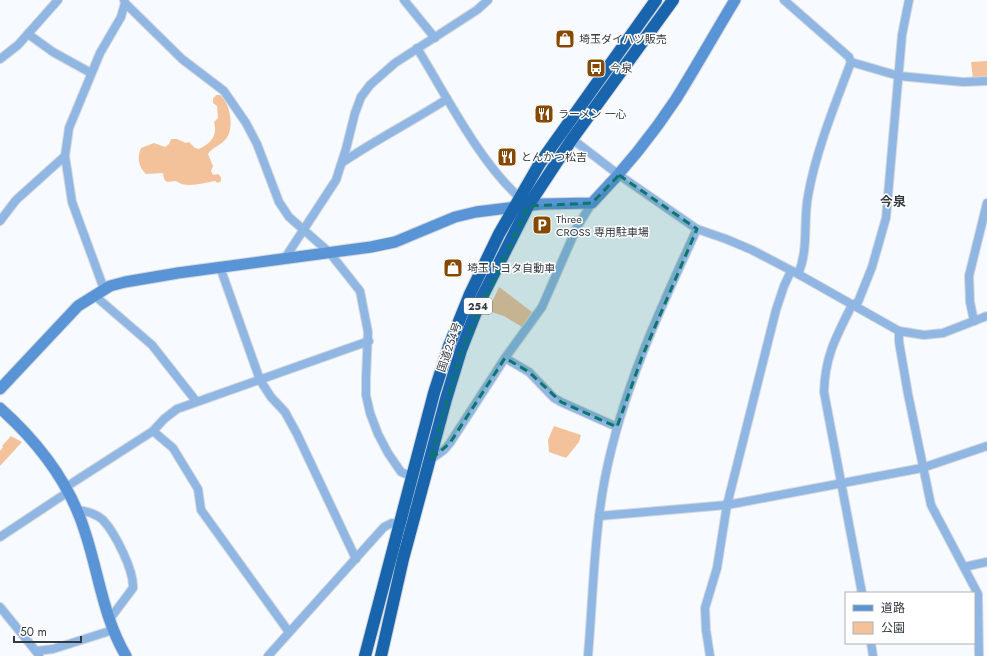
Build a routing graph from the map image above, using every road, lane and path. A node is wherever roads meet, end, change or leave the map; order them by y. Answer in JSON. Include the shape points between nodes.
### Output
{"nodes":[{"id":1,"x":58,"y":0,"type":"edge"},
{"id":2,"x":404,"y":0,"type":"edge"},
{"id":3,"x":488,"y":0,"type":"edge"},
{"id":4,"x":656,"y":0,"type":"edge"},
{"id":5,"x":673,"y":0,"type":"edge"},
{"id":6,"x":735,"y":0,"type":"edge"},
{"id":7,"x":784,"y":0,"type":"edge"},
{"id":8,"x":909,"y":0,"type":"edge"},
{"id":9,"x":125,"y":2,"type":"edge"},
{"id":10,"x":28,"y":34,"type":"junction"},
{"id":11,"x":435,"y":38,"type":"junction"},
{"id":12,"x":417,"y":48,"type":"junction"},
{"id":13,"x":0,"y":59,"type":"edge"},
{"id":14,"x":851,"y":62,"type":"junction"},
{"id":15,"x":91,"y":73,"type":"junction"},
{"id":16,"x":899,"y":76,"type":"junction"},
{"id":17,"x":987,"y":81,"type":"edge"},
{"id":18,"x":448,"y":99,"type":"junction"},
{"id":19,"x":572,"y":139,"type":"junction"},
{"id":20,"x":65,"y":156,"type":"junction"},
{"id":21,"x":342,"y":162,"type":"junction"},
{"id":22,"x":618,"y":175,"type":"junction"},
{"id":23,"x":519,"y":197,"type":"junction"},
{"id":24,"x":592,"y":203,"type":"junction"},
{"id":25,"x":987,"y":203,"type":"edge"},
{"id":26,"x":528,"y":206,"type":"junction"},
{"id":27,"x":513,"y":209,"type":"junction"},
{"id":28,"x":0,"y":221,"type":"edge"},
{"id":29,"x":697,"y":229,"type":"junction"},
{"id":30,"x":302,"y":230,"type":"junction"},
{"id":31,"x":329,"y":252,"type":"junction"},
{"id":32,"x":285,"y":258,"type":"junction"},
{"id":33,"x":220,"y":267,"type":"junction"},
{"id":34,"x":795,"y":272,"type":"junction"},
{"id":35,"x":99,"y":292,"type":"junction"},
{"id":36,"x":852,"y":305,"type":"junction"},
{"id":37,"x":987,"y":316,"type":"edge"},
{"id":38,"x":974,"y":321,"type":"junction"},
{"id":39,"x":899,"y":331,"type":"junction"},
{"id":40,"x":369,"y":341,"type":"junction"},
{"id":41,"x":505,"y":358,"type":"junction"},
{"id":42,"x":260,"y":380,"type":"junction"},
{"id":43,"x":0,"y":390,"type":"edge"},
{"id":44,"x":196,"y":401,"type":"junction"},
{"id":45,"x":0,"y":408,"type":"edge"},
{"id":46,"x":617,"y":427,"type":"junction"},
{"id":47,"x":153,"y":431,"type":"junction"},
{"id":48,"x":987,"y":446,"type":"edge"},
{"id":49,"x":430,"y":460,"type":"junction"},
{"id":50,"x":922,"y":468,"type":"junction"},
{"id":51,"x":413,"y":478,"type":"junction"},
{"id":52,"x":842,"y":483,"type":"junction"},
{"id":53,"x":67,"y":490,"type":"junction"},
{"id":54,"x":727,"y":505,"type":"junction"},
{"id":55,"x":77,"y":510,"type":"junction"},
{"id":56,"x":599,"y":516,"type":"junction"},
{"id":57,"x":400,"y":525,"type":"junction"},
{"id":58,"x":0,"y":537,"type":"edge"},
{"id":59,"x":356,"y":559,"type":"junction"},
{"id":60,"x":987,"y":562,"type":"edge"},
{"id":61,"x":964,"y":567,"type":"junction"},
{"id":62,"x":862,"y":592,"type":"edge"},
{"id":63,"x":0,"y":608,"type":"edge"},
{"id":64,"x":111,"y":625,"type":"junction"},
{"id":65,"x":289,"y":632,"type":"junction"},
{"id":66,"x":871,"y":644,"type":"edge"},
{"id":67,"x":38,"y":653,"type":"edge"},
{"id":68,"x":126,"y":656,"type":"edge"},
{"id":69,"x":268,"y":656,"type":"edge"},
{"id":70,"x":365,"y":656,"type":"edge"},
{"id":71,"x":380,"y":656,"type":"edge"},
{"id":72,"x":588,"y":656,"type":"edge"},
{"id":73,"x":710,"y":656,"type":"edge"},
{"id":74,"x":873,"y":656,"type":"edge"},
{"id":75,"x":979,"y":656,"type":"edge"}],
"edges":[{"from":1,"to":10,"type":"street"},
{"from":2,"to":11,"type":"street"},
{"from":3,"to":11,"type":"street"},
{"from":4,"to":23,"type":"highway","name":"国道254号","number":"254","via":[[554,142]]},
{"from":5,"to":19,"type":"highway","name":"国道254号","number":"254"},
{"from":6,"to":22,"type":"street","via":[[676,99]]},
{"from":7,"to":14,"type":"street","via":[[849,57]]},
{"from":8,"to":16,"type":"street","via":[[903,22]]},
{"from":9,"to":15,"type":"street","via":[[121,17]]},
{"from":9,"to":30,"type":"street","via":[[182,59],[224,91],[257,144],[279,202]]},
{"from":10,"to":13,"type":"street"},
{"from":10,"to":15,"type":"street","via":[[53,52]]},
{"from":11,"to":12,"type":"street"},
{"from":12,"to":18,"type":"street"},
{"from":12,"to":21,"type":"street","via":[[380,75],[361,96],[354,113]]},
{"from":14,"to":16,"type":"street"},
{"from":14,"to":34,"type":"street","via":[[831,116],[808,194],[804,249]]},
{"from":15,"to":20,"type":"street","via":[[69,128]]},
{"from":16,"to":17,"type":"street"},
{"from":16,"to":36,"type":"street","via":[[886,218],[872,267],[858,302]]},
{"from":18,"to":21,"type":"street"},
{"from":18,"to":23,"type":"street","via":[[473,140],[509,188]]},
{"from":19,"to":22,"type":"street"},
{"from":19,"to":26,"type":"highway","name":"国道254号","number":"254"},
{"from":20,"to":28,"type":"street","via":[[16,200]]},
{"from":20,"to":35,"type":"street","via":[[72,202]]},
{"from":21,"to":30,"type":"street","via":[[336,180]]},
{"from":22,"to":24,"type":"street"},
{"from":22,"to":29,"type":"street"},
{"from":23,"to":27,"type":"highway","name":"国道254号","number":"254"},
{"from":24,"to":26,"type":"street"},
{"from":24,"to":41,"type":"street","via":[[577,226],[542,307]]},
{"from":25,"to":38,"type":"street","via":[[969,276]]},
{"from":26,"to":27,"type":"street"},
{"from":26,"to":49,"type":"highway","name":"国道254号","number":"254","via":[[471,323],[446,399]]},
{"from":27,"to":31,"type":"street","via":[[476,212],[455,217],[395,242],[371,248]]},
{"from":27,"to":51,"type":"highway","name":"国道254号","number":"254","via":[[470,294],[449,346],[434,393]]},
{"from":29,"to":34,"type":"street","via":[[726,239]]},
{"from":29,"to":46,"type":"street","via":[[642,358]]},
{"from":30,"to":31,"type":"street"},
{"from":30,"to":32,"type":"street"},
{"from":31,"to":32,"type":"street"},
{"from":31,"to":40,"type":"street","via":[[360,291]]},
{"from":32,"to":33,"type":"street"},
{"from":33,"to":35,"type":"street","via":[[131,280]]},
{"from":33,"to":42,"type":"street"},
{"from":34,"to":36,"type":"street"},
{"from":34,"to":54,"type":"street","via":[[784,286],[776,310]]},
{"from":35,"to":43,"type":"street","via":[[66,318]]},
{"from":35,"to":44,"type":"street","via":[[152,346]]},
{"from":36,"to":39,"type":"street"},
{"from":36,"to":52,"type":"street","via":[[831,347],[824,372],[824,392]]},
{"from":37,"to":38,"type":"street"},
{"from":38,"to":39,"type":"street","via":[[943,333],[924,335]]},
{"from":39,"to":50,"type":"street","via":[[905,379]]},
{"from":40,"to":42,"type":"street"},
{"from":40,"to":51,"type":"street","via":[[366,383],[370,413],[388,453],[401,472]]},
{"from":41,"to":46,"type":"street","via":[[528,372],[554,398]]},
{"from":41,"to":49,"type":"street","via":[[450,443]]},
{"from":42,"to":44,"type":"street"},
{"from":42,"to":59,"type":"street","via":[[285,412],[298,434]]},
{"from":44,"to":47,"type":"street","via":[[177,409]]},
{"from":45,"to":53,"type":"street","via":[[30,436]]},
{"from":46,"to":56,"type":"street"},
{"from":47,"to":53,"type":"street"},
{"from":47,"to":65,"type":"street","via":[[173,448],[198,489],[201,510]]},
{"from":48,"to":50,"type":"street"},
{"from":49,"to":71,"type":"highway","name":"国道254号","number":"254"},
{"from":50,"to":52,"type":"street"},
{"from":50,"to":61,"type":"street","via":[[935,516]]},
{"from":51,"to":57,"type":"highway","name":"国道254号","number":"254"},
{"from":52,"to":54,"type":"street"},
{"from":52,"to":62,"type":"street"},
{"from":53,"to":55,"type":"street"},
{"from":53,"to":58,"type":"street"},
{"from":54,"to":56,"type":"street"},
{"from":54,"to":73,"type":"street","via":[[717,568],[705,608]]},
{"from":55,"to":64,"type":"street"},
{"from":55,"to":64,"type":"street","via":[[93,513],[103,520],[121,549],[130,570],[133,588]]},
{"from":56,"to":72,"type":"street"},
{"from":57,"to":59,"type":"street","via":[[392,523],[384,527]]},
{"from":57,"to":70,"type":"highway","name":"国道254号","number":"254"},
{"from":59,"to":65,"type":"street"},
{"from":60,"to":61,"type":"street"},
{"from":61,"to":75,"type":"street","via":[[978,594]]},
{"from":63,"to":67,"type":"street"},
{"from":64,"to":67,"type":"street"},
{"from":64,"to":68,"type":"street"},
{"from":65,"to":69,"type":"street"},
{"from":66,"to":74,"type":"street"}]}
